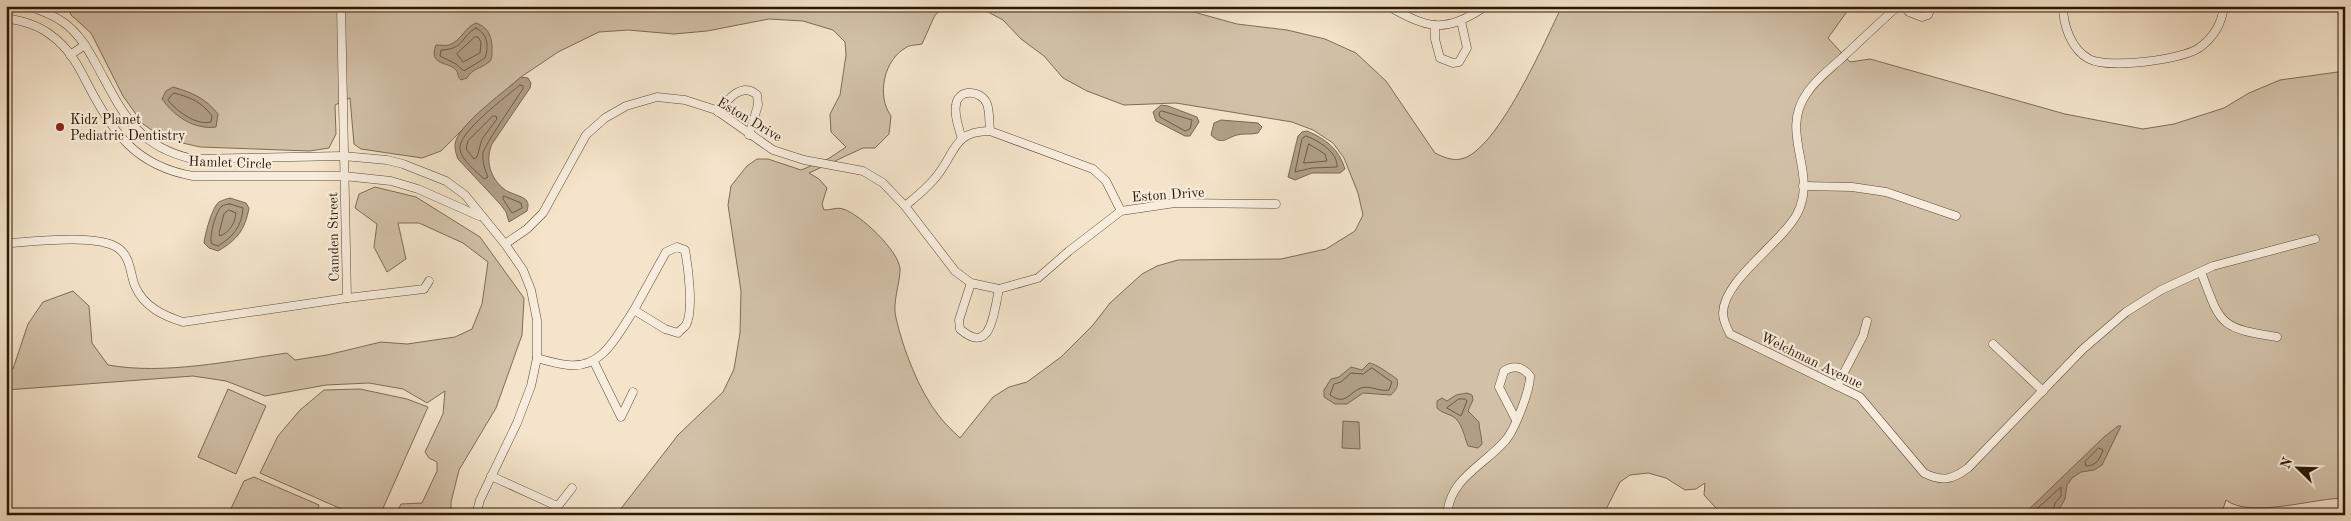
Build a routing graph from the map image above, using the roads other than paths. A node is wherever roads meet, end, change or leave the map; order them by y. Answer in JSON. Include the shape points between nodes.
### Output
{"nodes":[{"id":1,"x":28,"y":6,"type":"edge"},
{"id":2,"x":340,"y":6,"type":"edge"},
{"id":3,"x":1388,"y":6,"type":"edge"},
{"id":4,"x":1486,"y":6,"type":"edge"},
{"id":5,"x":1898,"y":6,"type":"edge"},
{"id":6,"x":1904,"y":6,"type":"edge"},
{"id":7,"x":1932,"y":6,"type":"edge"},
{"id":8,"x":2063,"y":6,"type":"edge"},
{"id":9,"x":2224,"y":6,"type":"edge"},
{"id":10,"x":6,"y":18,"type":"edge"},
{"id":11,"x":1461,"y":21,"type":"junction"},
{"id":12,"x":1435,"y":25,"type":"junction"},
{"id":13,"x":85,"y":45,"type":"junction"},
{"id":14,"x":70,"y":55,"type":"junction"},
{"id":15,"x":718,"y":112,"type":"junction"},
{"id":16,"x":990,"y":131,"type":"junction"},
{"id":17,"x":749,"y":135,"type":"junction"},
{"id":18,"x":962,"y":139,"type":"junction"},
{"id":19,"x":343,"y":156,"type":"junction"},
{"id":20,"x":344,"y":176,"type":"junction"},
{"id":21,"x":1803,"y":186,"type":"junction"},
{"id":22,"x":1276,"y":204,"type":"dead end"},
{"id":23,"x":905,"y":206,"type":"junction"},
{"id":24,"x":1121,"y":211,"type":"junction"},
{"id":25,"x":1956,"y":216,"type":"dead end"},
{"id":26,"x":481,"y":217,"type":"junction"},
{"id":27,"x":2315,"y":239,"type":"dead end"},
{"id":28,"x":505,"y":244,"type":"junction"},
{"id":29,"x":6,"y":246,"type":"edge"},
{"id":30,"x":2201,"y":272,"type":"junction"},
{"id":31,"x":428,"y":281,"type":"dead end"},
{"id":32,"x":971,"y":283,"type":"junction"},
{"id":33,"x":999,"y":289,"type":"junction"},
{"id":34,"x":347,"y":298,"type":"junction"},
{"id":35,"x":634,"y":310,"type":"junction"},
{"id":36,"x":1867,"y":321,"type":"dead end"},
{"id":37,"x":2277,"y":337,"type":"dead end"},
{"id":38,"x":1993,"y":344,"type":"dead end"},
{"id":39,"x":537,"y":358,"type":"junction"},
{"id":40,"x":594,"y":362,"type":"junction"},
{"id":41,"x":1837,"y":386,"type":"junction"},
{"id":42,"x":2043,"y":391,"type":"junction"},
{"id":43,"x":633,"y":392,"type":"dead end"},
{"id":44,"x":1516,"y":420,"type":"junction"},
{"id":45,"x":491,"y":476,"type":"junction"},
{"id":46,"x":572,"y":488,"type":"dead end"},
{"id":47,"x":557,"y":506,"type":"junction"},
{"id":48,"x":476,"y":515,"type":"edge"},
{"id":49,"x":551,"y":515,"type":"edge"},
{"id":50,"x":1447,"y":515,"type":"edge"}],
"edges":[{"from":1,"to":13,"type":"street","name":"Hamlet Circle","via":[[64,23]]},
{"from":2,"to":19,"type":"street"},
{"from":3,"to":12,"type":"street","via":[[1425,26]]},
{"from":4,"to":11,"type":"street"},
{"from":5,"to":21,"type":"street","name":"Welchman Avenue","via":[[1806,93],[1795,133],[1804,167]]},
{"from":6,"to":7,"type":"street","via":[[1909,12],[1922,17]]},
{"from":8,"to":9,"type":"street","via":[[2069,36],[2079,50],[2090,59],[2108,63],[2172,57],[2198,49],[2213,35],[2223,17]]},
{"from":10,"to":14,"type":"street","name":"Hamlet Circle","via":[[52,35]]},
{"from":11,"to":12,"type":"street"},
{"from":11,"to":12,"type":"street","via":[[1466,48],[1458,62],[1453,63],[1440,58]]},
{"from":13,"to":14,"type":"street"},
{"from":13,"to":19,"type":"street","name":"Hamlet Circle","via":[[131,123],[149,141],[178,156],[193,159]]},
{"from":14,"to":20,"type":"street","name":"Hamlet Circle","via":[[114,129],[131,148],[158,166],[193,176]]},
{"from":15,"to":17,"type":"street","name":"Eston Drive"},
{"from":15,"to":17,"type":"street","via":[[732,96],[742,90],[753,91],[758,105]]},
{"from":15,"to":28,"type":"street","name":"Eston Drive","via":[[685,100],[657,97],[626,106],[605,118],[586,135],[542,213],[527,230]]},
{"from":16,"to":18,"type":"street","via":[[975,131]]},
{"from":16,"to":18,"type":"street","via":[[987,104],[982,97],[966,93],[958,97],[956,104]]},
{"from":16,"to":24,"type":"street","via":[[1093,170],[1106,181]]},
{"from":17,"to":23,"type":"street","name":"Eston Drive","via":[[774,150],[804,160],[863,171],[883,183]]},
{"from":18,"to":23,"type":"street","via":[[926,189]]},
{"from":19,"to":20,"type":"street"},
{"from":19,"to":26,"type":"street","name":"Hamlet Circle","via":[[387,160],[426,172],[465,195]]},
{"from":20,"to":26,"type":"street","name":"Hamlet Circle","via":[[405,184]]},
{"from":20,"to":34,"type":"street","name":"Camden Street"},
{"from":21,"to":25,"type":"street","via":[[1852,187],[1886,192]]},
{"from":21,"to":41,"type":"street","name":"Welchman Avenue","via":[[1797,213],[1730,290],[1723,313],[1730,334]]},
{"from":22,"to":24,"type":"street","name":"Eston Drive","via":[[1175,203]]},
{"from":23,"to":32,"type":"street","name":"Eston Drive","via":[[955,271]]},
{"from":24,"to":33,"type":"street","name":"Eston Drive","via":[[1038,278]]},
{"from":26,"to":28,"type":"street","name":"Hamlet Circle"},
{"from":27,"to":30,"type":"street","name":"Welchman Avenue"},
{"from":28,"to":39,"type":"street","name":"Hamlet Circle","via":[[523,270],[531,290]]},
{"from":29,"to":34,"type":"street","via":[[12,242],[104,242],[119,249],[129,264],[135,287],[145,300],[161,314],[183,322]]},
{"from":30,"to":37,"type":"street","via":[[2214,307],[2223,320],[2233,328]]},
{"from":30,"to":42,"type":"street","name":"Welchman Avenue","via":[[2161,290],[2126,312],[2083,349]]},
{"from":31,"to":34,"type":"street","via":[[424,289]]},
{"from":32,"to":33,"type":"street","name":"Eston Drive"},
{"from":32,"to":33,"type":"street","via":[[959,320],[960,329],[976,338],[989,332]]},
{"from":35,"to":35,"type":"street","via":[[666,252],[677,247],[685,250],[689,315],[686,325],[678,333]]},
{"from":35,"to":40,"type":"street","via":[[606,353]]},
{"from":36,"to":41,"type":"street","via":[[1863,336]]},
{"from":38,"to":42,"type":"street"},
{"from":39,"to":40,"type":"street","via":[[570,366]]},
{"from":39,"to":45,"type":"street","name":"Hamlet Circle","via":[[517,423]]},
{"from":40,"to":43,"type":"street","via":[[621,417]]},
{"from":41,"to":42,"type":"street","name":"Welchman Avenue","via":[[1860,397],[1924,473],[1945,480],[1968,468]]},
{"from":44,"to":44,"type":"street","via":[[1530,376],[1518,367],[1511,367],[1504,371],[1499,387]]},
{"from":44,"to":50,"type":"street","via":[[1506,440],[1460,480],[1448,502]]},
{"from":45,"to":47,"type":"street"},
{"from":45,"to":48,"type":"street","name":"Hamlet Circle"},
{"from":46,"to":47,"type":"street"},
{"from":47,"to":49,"type":"street"}]}
